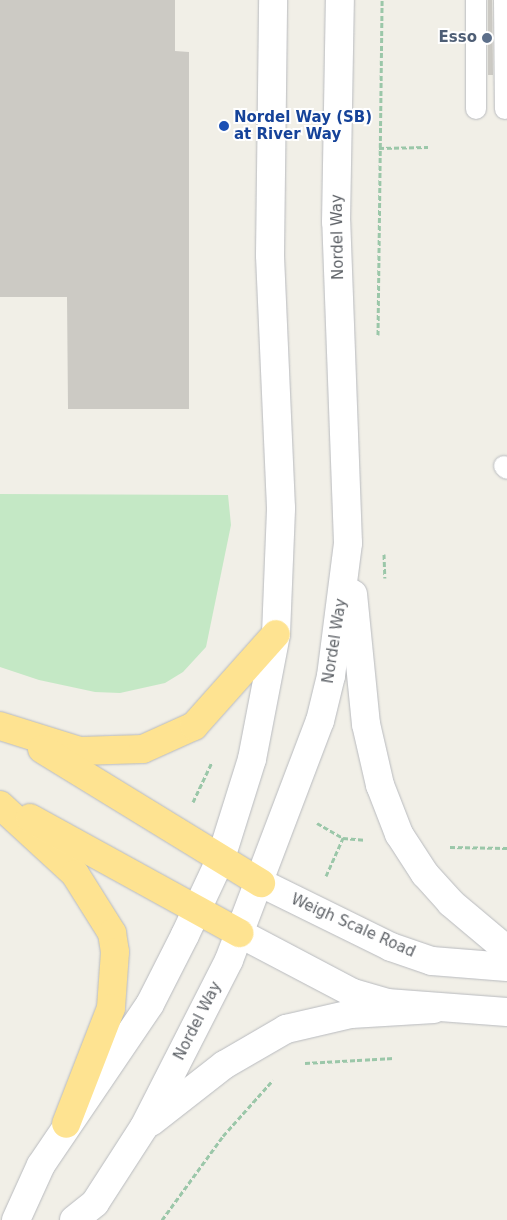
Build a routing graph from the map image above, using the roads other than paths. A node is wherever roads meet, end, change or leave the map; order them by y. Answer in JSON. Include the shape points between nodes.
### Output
{"nodes":[{"id":1,"x":273,"y":0,"type":"edge"},
{"id":2,"x":340,"y":0,"type":"edge"},
{"id":3,"x":476,"y":0,"type":"edge"},
{"id":4,"x":504,"y":0,"type":"edge"},
{"id":5,"x":476,"y":109,"type":"dead end"},
{"id":6,"x":504,"y":109,"type":"dead end"},
{"id":7,"x":348,"y":543,"type":"junction"},
{"id":8,"x":276,"y":634,"type":"junction"},
{"id":9,"x":7,"y":729,"type":"edge"},
{"id":10,"x":0,"y":804,"type":"edge"},
{"id":11,"x":221,"y":858,"type":"junction"},
{"id":12,"x":261,"y":883,"type":"junction"},
{"id":13,"x":197,"y":909,"type":"junction"},
{"id":14,"x":240,"y":932,"type":"junction"},
{"id":15,"x":507,"y":950,"type":"edge"},
{"id":16,"x":507,"y":967,"type":"edge"},
{"id":17,"x":434,"y":1009,"type":"junction"},
{"id":18,"x":507,"y":1012,"type":"edge"},
{"id":19,"x":66,"y":1124,"type":"junction"},
{"id":20,"x":144,"y":1127,"type":"junction"},
{"id":21,"x":16,"y":1220,"type":"edge"},
{"id":22,"x":74,"y":1220,"type":"edge"}],
"edges":[{"from":1,"to":8,"type":"street","via":[[270,256],[282,508]]},
{"from":2,"to":7,"type":"street","name":"Nordel Way","via":[[336,222]]},
{"from":3,"to":5,"type":"lane"},
{"from":4,"to":6,"type":"lane"},
{"from":7,"to":12,"type":"street","name":"Nordel Way","via":[[331,676],[320,721]]},
{"from":7,"to":15,"type":"street","via":[[366,724],[386,801],[399,834],[425,874],[451,904]]},
{"from":8,"to":9,"type":"highway","via":[[204,717],[178,736],[143,749],[80,751]]},
{"from":8,"to":11,"type":"street","via":[[248,774]]},
{"from":9,"to":11,"type":"highway"},
{"from":10,"to":13,"type":"highway"},
{"from":10,"to":19,"type":"highway","via":[[75,874],[112,933],[116,952],[111,1008]]},
{"from":11,"to":12,"type":"highway"},
{"from":11,"to":13,"type":"street"},
{"from":12,"to":14,"type":"street","name":"Nordel Way"},
{"from":12,"to":16,"type":"street","name":"Weigh Scale Road","via":[[391,947],[432,961]]},
{"from":13,"to":14,"type":"highway"},
{"from":13,"to":19,"type":"street","via":[[150,1004]]},
{"from":14,"to":17,"type":"street","via":[[353,993],[387,1003]]},
{"from":14,"to":20,"type":"street","name":"Nordel Way"},
{"from":17,"to":18,"type":"street"},
{"from":17,"to":20,"type":"street","via":[[351,1014],[286,1029],[232,1060]]},
{"from":19,"to":21,"type":"street","via":[[41,1165]]},
{"from":20,"to":22,"type":"street","name":"Nordel Way","via":[[95,1203]]}]}
